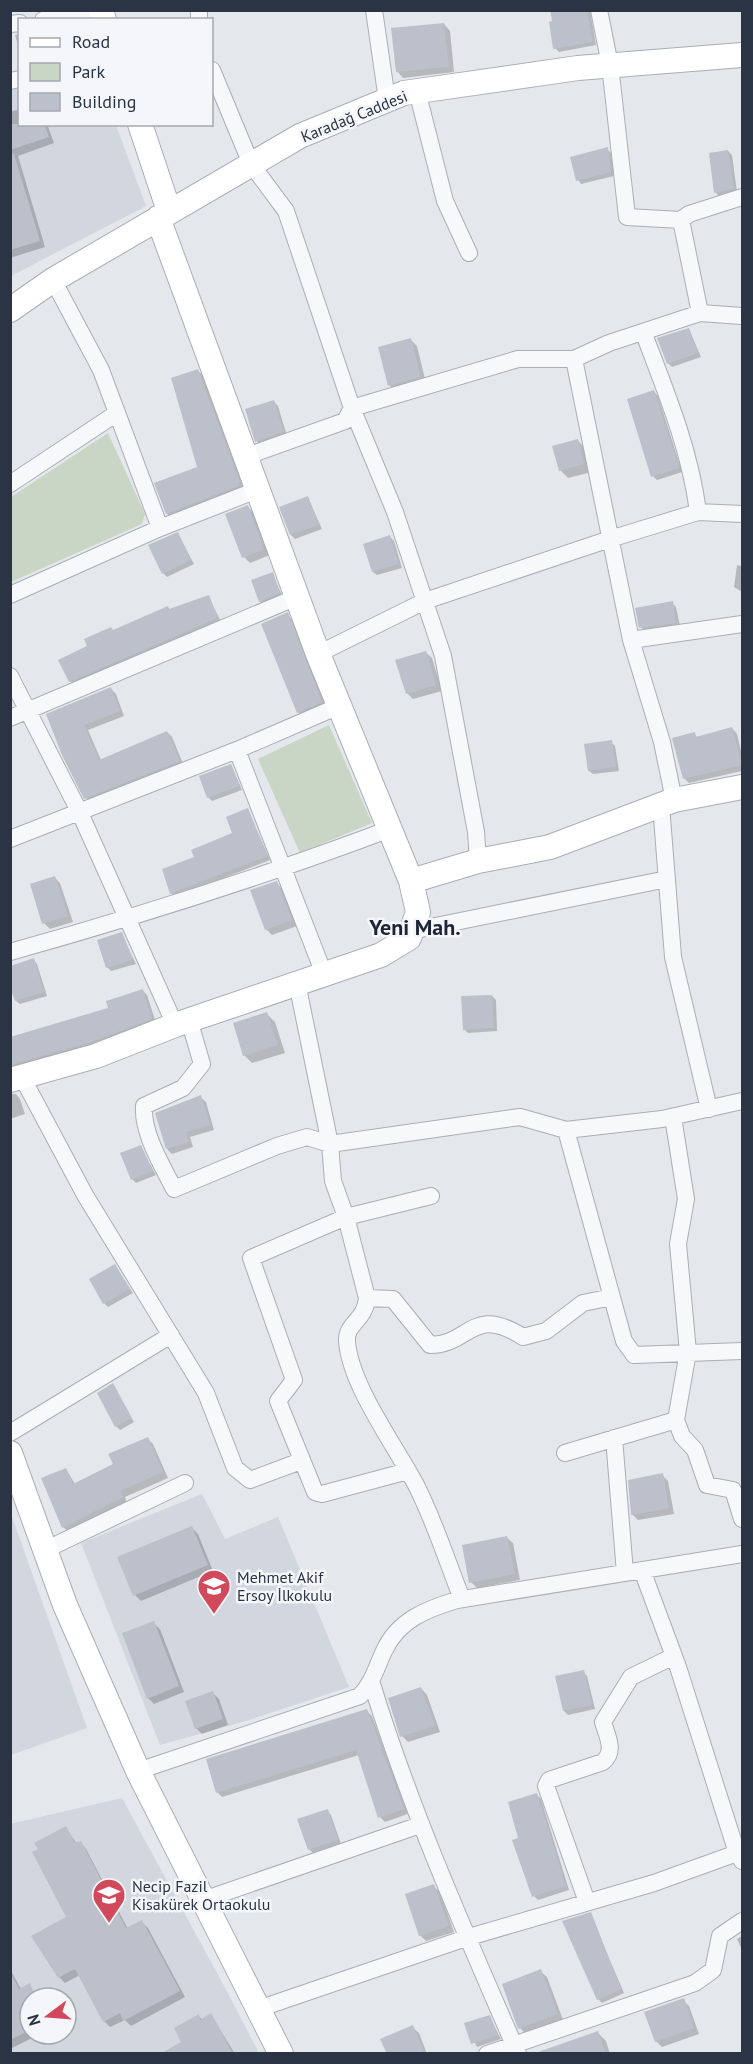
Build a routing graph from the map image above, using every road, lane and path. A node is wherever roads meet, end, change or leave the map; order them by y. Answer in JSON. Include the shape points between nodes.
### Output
{"nodes":[{"id":1,"x":374,"y":10,"type":"edge"},
{"id":2,"x":599,"y":10,"type":"edge"},
{"id":3,"x":101,"y":11,"type":"edge"},
{"id":4,"x":56,"y":18,"type":"edge"},
{"id":5,"x":742,"y":55,"type":"edge"},
{"id":6,"x":610,"y":65,"type":"junction"},
{"id":7,"x":213,"y":72,"type":"edge"},
{"id":8,"x":417,"y":92,"type":"junction"},
{"id":9,"x":387,"y":100,"type":"junction"},
{"id":10,"x":141,"y":126,"type":"edge"},
{"id":11,"x":251,"y":164,"type":"junction"},
{"id":12,"x":742,"y":197,"type":"edge"},
{"id":13,"x":163,"y":214,"type":"junction"},
{"id":14,"x":681,"y":220,"type":"junction"},
{"id":15,"x":469,"y":253,"type":"dead end"},
{"id":16,"x":53,"y":280,"type":"junction"},
{"id":17,"x":10,"y":310,"type":"edge"},
{"id":18,"x":700,"y":313,"type":"junction"},
{"id":19,"x":742,"y":316,"type":"edge"},
{"id":20,"x":644,"y":334,"type":"junction"},
{"id":21,"x":574,"y":359,"type":"junction"},
{"id":22,"x":352,"y":408,"type":"junction"},
{"id":23,"x":117,"y":413,"type":"junction"},
{"id":24,"x":244,"y":457,"type":"junction"},
{"id":25,"x":10,"y":484,"type":"edge"},
{"id":26,"x":258,"y":490,"type":"junction"},
{"id":27,"x":698,"y":512,"type":"junction"},
{"id":28,"x":742,"y":514,"type":"edge"},
{"id":29,"x":159,"y":528,"type":"junction"},
{"id":30,"x":610,"y":539,"type":"junction"},
{"id":31,"x":10,"y":595,"type":"edge"},
{"id":32,"x":297,"y":597,"type":"junction"},
{"id":33,"x":425,"y":601,"type":"junction"},
{"id":34,"x":742,"y":624,"type":"edge"},
{"id":35,"x":631,"y":640,"type":"junction"},
{"id":36,"x":318,"y":654,"type":"junction"},
{"id":37,"x":10,"y":676,"type":"edge"},
{"id":38,"x":339,"y":706,"type":"junction"},
{"id":39,"x":29,"y":711,"type":"junction"},
{"id":40,"x":10,"y":718,"type":"edge"},
{"id":41,"x":237,"y":750,"type":"junction"},
{"id":42,"x":742,"y":787,"type":"edge"},
{"id":43,"x":668,"y":803,"type":"junction"},
{"id":44,"x":80,"y":813,"type":"junction"},
{"id":45,"x":390,"y":829,"type":"junction"},
{"id":46,"x":10,"y":839,"type":"edge"},
{"id":47,"x":478,"y":861,"type":"junction"},
{"id":48,"x":284,"y":868,"type":"junction"},
{"id":49,"x":667,"y":879,"type":"junction"},
{"id":50,"x":411,"y":881,"type":"junction"},
{"id":51,"x":128,"y":919,"type":"junction"},
{"id":52,"x":411,"y":931,"type":"junction"},
{"id":53,"x":10,"y":952,"type":"edge"},
{"id":54,"x":324,"y":974,"type":"junction"},
{"id":55,"x":297,"y":983,"type":"junction"},
{"id":56,"x":182,"y":1023,"type":"junction"},
{"id":57,"x":16,"y":1079,"type":"edge"},
{"id":58,"x":742,"y":1101,"type":"edge"},
{"id":59,"x":709,"y":1109,"type":"junction"},
{"id":60,"x":672,"y":1117,"type":"junction"},
{"id":61,"x":566,"y":1130,"type":"junction"},
{"id":62,"x":330,"y":1144,"type":"junction"},
{"id":63,"x":430,"y":1196,"type":"dead end"},
{"id":64,"x":346,"y":1217,"type":"junction"},
{"id":65,"x":612,"y":1297,"type":"junction"},
{"id":66,"x":367,"y":1298,"type":"junction"},
{"id":67,"x":171,"y":1335,"type":"junction"},
{"id":68,"x":742,"y":1351,"type":"edge"},
{"id":69,"x":688,"y":1352,"type":"junction"},
{"id":70,"x":676,"y":1420,"type":"junction"},
{"id":71,"x":10,"y":1433,"type":"edge"},
{"id":72,"x":614,"y":1438,"type":"junction"},
{"id":73,"x":10,"y":1453,"type":"edge"},
{"id":74,"x":565,"y":1453,"type":"dead end"},
{"id":75,"x":301,"y":1461,"type":"junction"},
{"id":76,"x":408,"y":1471,"type":"junction"},
{"id":77,"x":185,"y":1483,"type":"dead end"},
{"id":78,"x":742,"y":1519,"type":"edge"},
{"id":79,"x":45,"y":1550,"type":"junction"},
{"id":80,"x":742,"y":1554,"type":"edge"},
{"id":81,"x":642,"y":1570,"type":"junction"},
{"id":82,"x":625,"y":1573,"type":"junction"},
{"id":83,"x":462,"y":1599,"type":"junction"},
{"id":84,"x":674,"y":1656,"type":"junction"},
{"id":85,"x":372,"y":1684,"type":"junction"},
{"id":86,"x":138,"y":1771,"type":"junction"},
{"id":87,"x":420,"y":1825,"type":"junction"},
{"id":88,"x":740,"y":1857,"type":"edge"},
{"id":89,"x":203,"y":1900,"type":"junction"},
{"id":90,"x":587,"y":1902,"type":"junction"},
{"id":91,"x":742,"y":1921,"type":"edge"},
{"id":92,"x":469,"y":1937,"type":"junction"},
{"id":93,"x":258,"y":2009,"type":"junction"},
{"id":94,"x":516,"y":2050,"type":"edge"},
{"id":95,"x":281,"y":2054,"type":"edge"},
{"id":96,"x":488,"y":2054,"type":"edge"}],
"edges":[{"from":1,"to":9,"type":"street"},
{"from":2,"to":6,"type":"street"},
{"from":3,"to":4,"type":"street"},
{"from":5,"to":6,"type":"street","name":"Karadağ Caddesi"},
{"from":6,"to":8,"type":"street","name":"Karadağ Caddesi"},
{"from":6,"to":14,"type":"street","via":[[627,217]]},
{"from":7,"to":11,"type":"street"},
{"from":8,"to":9,"type":"street","name":"Karadağ Caddesi"},
{"from":8,"to":15,"type":"street","via":[[445,201]]},
{"from":9,"to":11,"type":"street","name":"Karadağ Caddesi","via":[[300,136]]},
{"from":10,"to":13,"type":"street"},
{"from":11,"to":13,"type":"street","name":"Karadağ Caddesi"},
{"from":11,"to":22,"type":"street","via":[[286,211]]},
{"from":12,"to":14,"type":"street"},
{"from":13,"to":16,"type":"street","name":"Karadağ Caddesi"},
{"from":13,"to":24,"type":"street"},
{"from":14,"to":18,"type":"street"},
{"from":16,"to":17,"type":"street","name":"Karadağ Caddesi"},
{"from":16,"to":23,"type":"street","via":[[101,370]]},
{"from":18,"to":19,"type":"street"},
{"from":18,"to":20,"type":"street"},
{"from":20,"to":21,"type":"street"},
{"from":20,"to":27,"type":"street","via":[[679,426],[694,476]]},
{"from":21,"to":22,"type":"street","via":[[518,359]]},
{"from":21,"to":30,"type":"street"},
{"from":22,"to":24,"type":"street","via":[[345,421]]},
{"from":22,"to":33,"type":"street","via":[[395,512]]},
{"from":23,"to":25,"type":"street"},
{"from":23,"to":29,"type":"street"},
{"from":24,"to":26,"type":"street"},
{"from":26,"to":29,"type":"street"},
{"from":26,"to":32,"type":"street"},
{"from":27,"to":28,"type":"street"},
{"from":27,"to":30,"type":"street"},
{"from":29,"to":31,"type":"street"},
{"from":30,"to":33,"type":"street"},
{"from":30,"to":35,"type":"street"},
{"from":32,"to":36,"type":"street"},
{"from":32,"to":39,"type":"street"},
{"from":33,"to":36,"type":"street"},
{"from":33,"to":47,"type":"street","via":[[445,667]]},
{"from":34,"to":35,"type":"street"},
{"from":35,"to":43,"type":"street","via":[[662,742]]},
{"from":36,"to":38,"type":"street"},
{"from":37,"to":39,"type":"street"},
{"from":38,"to":41,"type":"street"},
{"from":38,"to":45,"type":"street"},
{"from":39,"to":40,"type":"street"},
{"from":39,"to":44,"type":"street"},
{"from":41,"to":44,"type":"street"},
{"from":41,"to":48,"type":"street"},
{"from":42,"to":43,"type":"street"},
{"from":43,"to":47,"type":"street","via":[[550,847]]},
{"from":43,"to":49,"type":"street"},
{"from":44,"to":46,"type":"street"},
{"from":44,"to":51,"type":"street"},
{"from":45,"to":48,"type":"street"},
{"from":45,"to":50,"type":"street"},
{"from":47,"to":50,"type":"street"},
{"from":48,"to":51,"type":"street"},
{"from":48,"to":54,"type":"street"},
{"from":49,"to":52,"type":"street"},
{"from":49,"to":59,"type":"street","via":[[673,957]]},
{"from":50,"to":52,"type":"street","via":[[418,912]]},
{"from":51,"to":53,"type":"street"},
{"from":51,"to":56,"type":"street"},
{"from":52,"to":54,"type":"street","via":[[409,938],[381,955]]},
{"from":54,"to":55,"type":"street"},
{"from":55,"to":56,"type":"street"},
{"from":55,"to":62,"type":"street"},
{"from":56,"to":57,"type":"street","via":[[96,1056]]},
{"from":56,"to":62,"type":"street","via":[[202,1064],[183,1088],[144,1106],[143,1113],[174,1189],[307,1137]]},
{"from":57,"to":67,"type":"street"},
{"from":58,"to":59,"type":"street"},
{"from":59,"to":60,"type":"street"},
{"from":60,"to":61,"type":"street"},
{"from":60,"to":69,"type":"street","via":[[686,1199],[678,1244]]},
{"from":61,"to":62,"type":"street","via":[[520,1117]]},
{"from":61,"to":65,"type":"street"},
{"from":62,"to":64,"type":"street","via":[[333,1181]]},
{"from":63,"to":64,"type":"street"},
{"from":64,"to":66,"type":"street"},
{"from":64,"to":75,"type":"street","via":[[251,1258],[294,1380],[279,1401]]},
{"from":65,"to":66,"type":"street","via":[[583,1303],[536,1336],[523,1338],[505,1326],[491,1324],[469,1328],[442,1345],[430,1345],[393,1299]]},
{"from":65,"to":69,"type":"street","via":[[624,1341],[634,1355]]},
{"from":66,"to":76,"type":"street","via":[[366,1311],[348,1330],[347,1342],[357,1378]]},
{"from":67,"to":71,"type":"street"},
{"from":67,"to":75,"type":"street","via":[[206,1393],[235,1468],[244,1477],[263,1478]]},
{"from":68,"to":69,"type":"street"},
{"from":69,"to":70,"type":"street"},
{"from":70,"to":72,"type":"street"},
{"from":70,"to":78,"type":"street","via":[[682,1436],[695,1450],[706,1485],[733,1490]]},
{"from":72,"to":74,"type":"street"},
{"from":72,"to":82,"type":"street"},
{"from":73,"to":79,"type":"street"},
{"from":75,"to":76,"type":"street","via":[[315,1492],[322,1494]]},
{"from":76,"to":83,"type":"street"},
{"from":77,"to":79,"type":"street"},
{"from":79,"to":86,"type":"street"},
{"from":80,"to":81,"type":"street"},
{"from":81,"to":82,"type":"street"},
{"from":81,"to":84,"type":"street"},
{"from":82,"to":83,"type":"street"},
{"from":83,"to":85,"type":"street","via":[[423,1610],[401,1627],[385,1649]]},
{"from":84,"to":88,"type":"street"},
{"from":84,"to":90,"type":"street","via":[[632,1677],[615,1699],[603,1722],[611,1750],[608,1758],[549,1780],[546,1786]]},
{"from":85,"to":86,"type":"street","via":[[354,1699]]},
{"from":85,"to":87,"type":"street"},
{"from":86,"to":89,"type":"street"},
{"from":87,"to":89,"type":"street"},
{"from":87,"to":92,"type":"street"},
{"from":88,"to":90,"type":"street"},
{"from":89,"to":93,"type":"street"},
{"from":90,"to":92,"type":"street"},
{"from":91,"to":94,"type":"street","via":[[720,1936],[712,1970],[695,1983]]},
{"from":92,"to":93,"type":"street"},
{"from":92,"to":94,"type":"street"},
{"from":93,"to":95,"type":"street"},
{"from":94,"to":96,"type":"street"}]}
